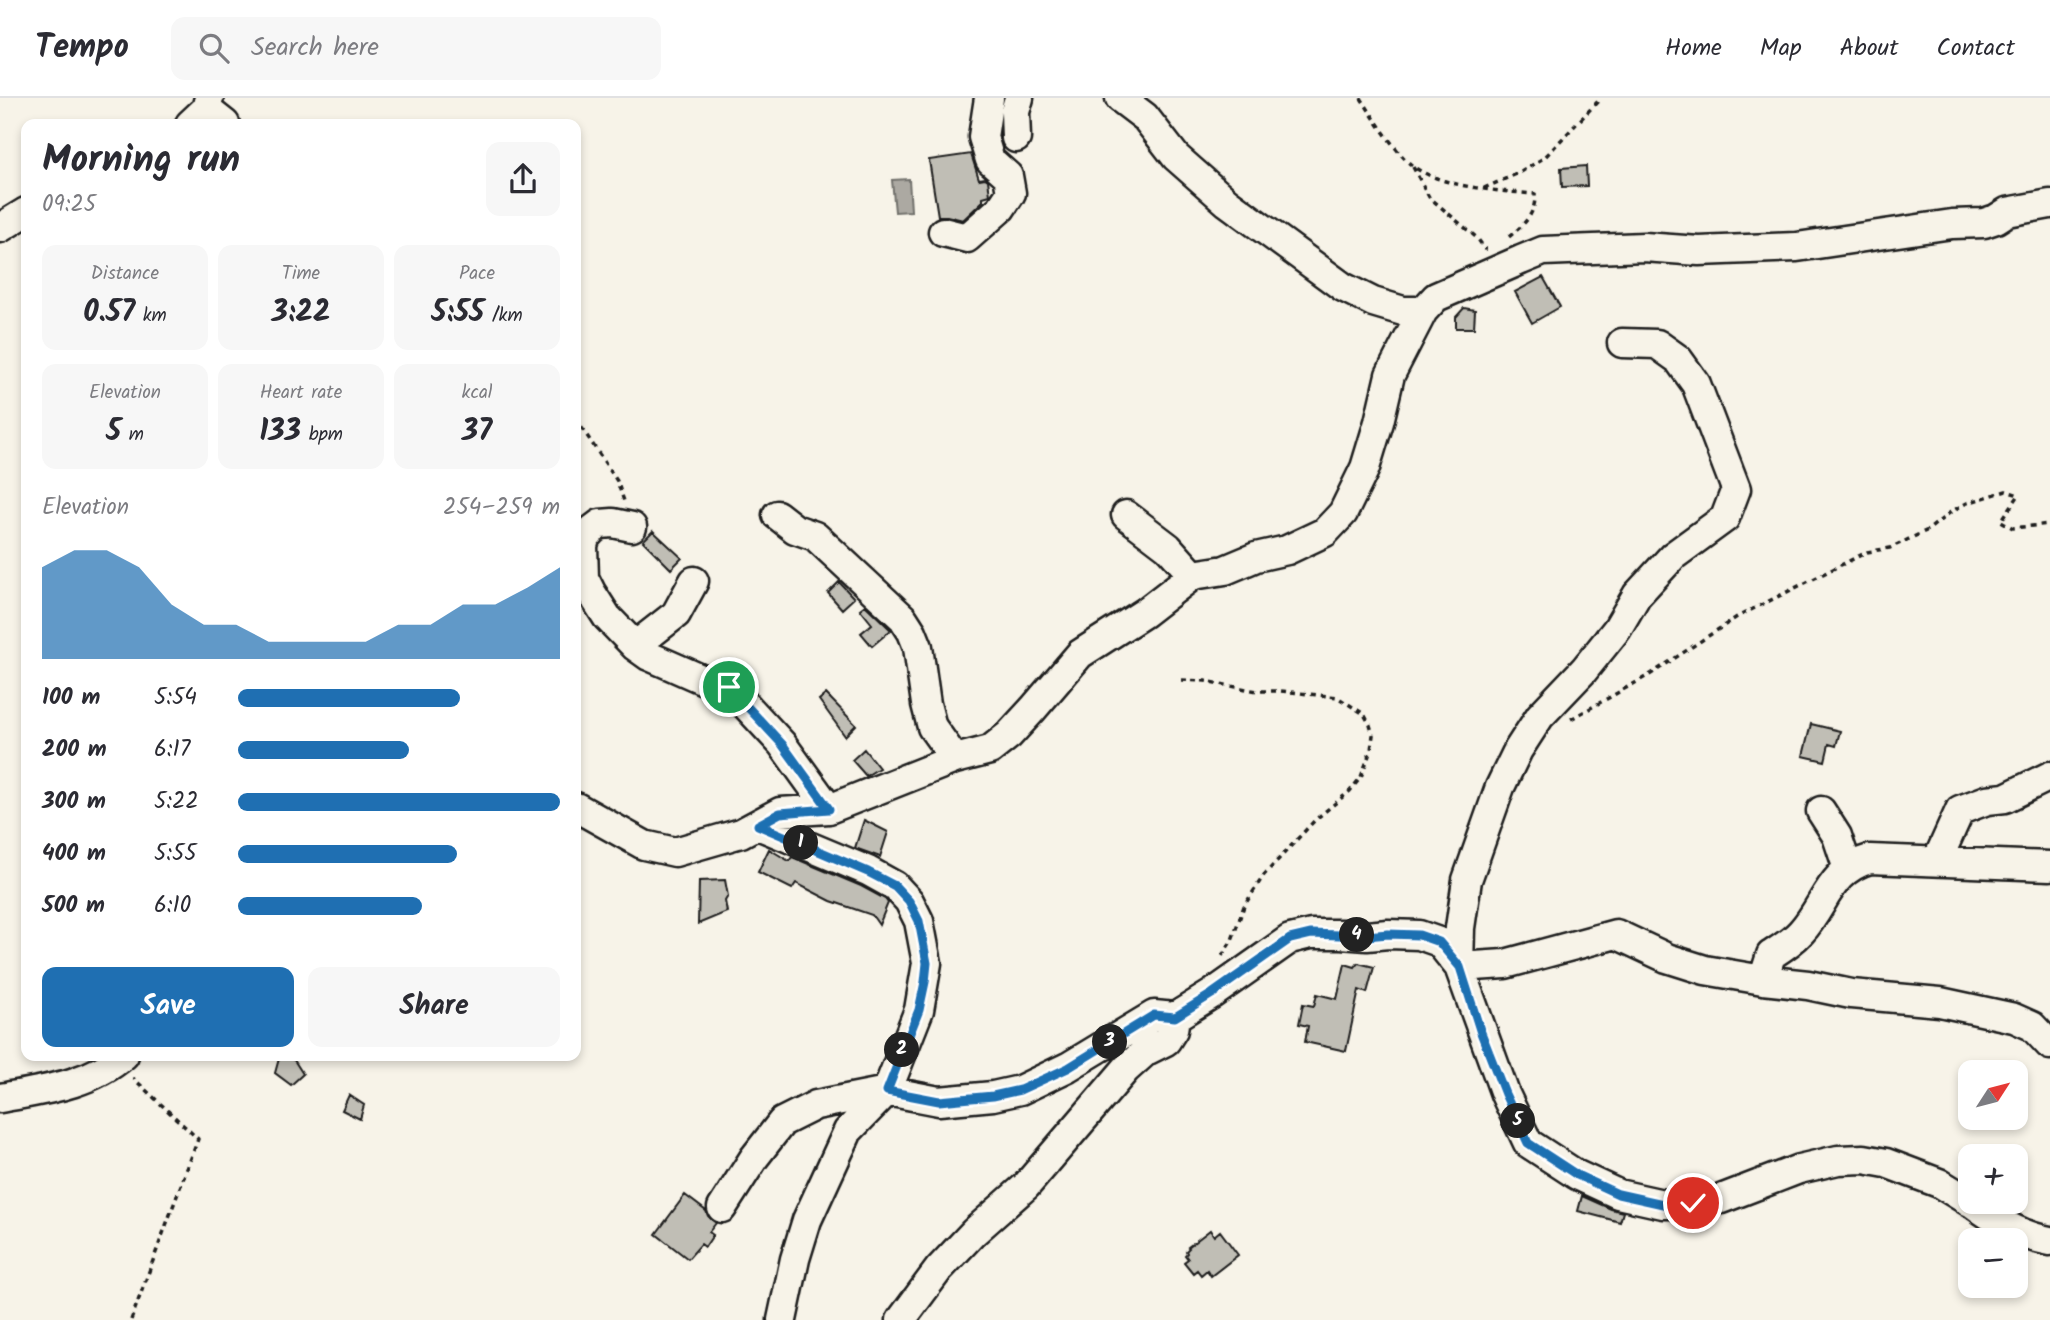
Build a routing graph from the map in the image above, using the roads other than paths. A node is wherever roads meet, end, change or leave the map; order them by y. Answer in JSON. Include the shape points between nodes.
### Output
{"nodes":[{"id":1,"x":989,"y":98,"type":"edge"},
{"id":2,"x":1019,"y":98,"type":"edge"},
{"id":3,"x":1120,"y":98,"type":"edge"},
{"id":4,"x":1016,"y":138,"type":"dead end"},
{"id":5,"x":2050,"y":204,"type":"edge"},
{"id":6,"x":21,"y":215,"type":"edge"},
{"id":7,"x":0,"y":228,"type":"edge"},
{"id":8,"x":943,"y":232,"type":"dead end"},
{"id":9,"x":1423,"y":311,"type":"junction"},
{"id":10,"x":1622,"y":343,"type":"dead end"},
{"id":11,"x":777,"y":515,"type":"dead end"},
{"id":12,"x":1126,"y":515,"type":"dead end"},
{"id":13,"x":632,"y":527,"type":"road end"},
{"id":14,"x":1193,"y":575,"type":"junction"},
{"id":15,"x":694,"y":581,"type":"dead end"},
{"id":16,"x":583,"y":596,"type":"edge"},
{"id":17,"x":635,"y":646,"type":"junction"},
{"id":18,"x":955,"y":759,"type":"junction"},
{"id":19,"x":2050,"y":776,"type":"edge"},
{"id":20,"x":829,"y":809,"type":"junction"},
{"id":21,"x":581,"y":810,"type":"edge"},
{"id":22,"x":1821,"y":811,"type":"dead end"},
{"id":23,"x":758,"y":825,"type":"junction"},
{"id":24,"x":1937,"y":861,"type":"junction"},
{"id":25,"x":2050,"y":866,"type":"edge"},
{"id":26,"x":1848,"y":870,"type":"junction"},
{"id":27,"x":1460,"y":967,"type":"junction"},
{"id":28,"x":1763,"y":980,"type":"junction"},
{"id":29,"x":1175,"y":1017,"type":"junction"},
{"id":30,"x":2050,"y":1045,"type":"edge"},
{"id":31,"x":116,"y":1061,"type":"edge"},
{"id":32,"x":887,"y":1091,"type":"junction"},
{"id":33,"x":0,"y":1098,"type":"edge"},
{"id":34,"x":1958,"y":1194,"type":"edge"},
{"id":35,"x":722,"y":1208,"type":"dead end"},
{"id":36,"x":1988,"y":1214,"type":"edge"},
{"id":37,"x":2042,"y":1235,"type":"edge"},
{"id":38,"x":782,"y":1320,"type":"edge"},
{"id":39,"x":901,"y":1320,"type":"edge"}],
"edges":[{"from":1,"to":8,"type":"street","via":[[983,137],[990,160],[1008,176],[1011,193],[1002,208],[967,237]]},
{"from":2,"to":4,"type":"street"},
{"from":3,"to":9,"type":"street","via":[[1145,117],[1176,157],[1227,202],[1333,280],[1373,302],[1403,311]]},
{"from":5,"to":9,"type":"street","via":[[2007,212],[1984,223],[1797,247],[1543,251],[1436,297]]},
{"from":6,"to":7,"type":"street"},
{"from":9,"to":14,"type":"street","via":[[1390,375],[1365,468],[1343,513],[1325,532],[1287,550]]},
{"from":10,"to":27,"type":"street","via":[[1657,344],[1678,359],[1696,384],[1736,489],[1726,519],[1673,556],[1637,595],[1617,629],[1540,716],[1518,750],[1467,880]]},
{"from":11,"to":18,"type":"street","via":[[815,537],[903,618],[918,648],[932,727]]},
{"from":12,"to":14,"type":"street","via":[[1168,547]]},
{"from":13,"to":16,"type":"street","via":[[600,524],[585,538]]},
{"from":14,"to":18,"type":"street","via":[[1080,654],[990,750]]},
{"from":15,"to":17,"type":"street","via":[[676,614]]},
{"from":16,"to":17,"type":"street"},
{"from":17,"to":20,"type":"street","via":[[715,685],[729,687],[782,744]]},
{"from":18,"to":20,"type":"street"},
{"from":19,"to":24,"type":"street","via":[[2005,798],[1960,810]]},
{"from":20,"to":23,"type":"street","via":[[780,813]]},
{"from":21,"to":23,"type":"street","via":[[644,845],[675,852]]},
{"from":22,"to":26,"type":"street","via":[[1837,836]]},
{"from":23,"to":32,"type":"street","via":[[895,886],[919,921],[927,963],[925,982],[919,1010]]},
{"from":24,"to":25,"type":"street"},
{"from":24,"to":26,"type":"street","via":[[1870,859]]},
{"from":26,"to":28,"type":"street","via":[[1836,879],[1803,930],[1771,955]]},
{"from":27,"to":28,"type":"street","via":[[1505,964],[1616,934],[1705,970]]},
{"from":27,"to":29,"type":"street","via":[[1439,942],[1419,935],[1311,934],[1276,947]]},
{"from":27,"to":34,"type":"street","via":[[1480,1030],[1528,1143],[1577,1175],[1618,1194],[1663,1204],[1693,1203],[1721,1199],[1799,1169],[1864,1159],[1939,1182]]},
{"from":28,"to":30,"type":"street","via":[[1940,1002],[2014,1018],[2032,1026]]},
{"from":29,"to":32,"type":"street","via":[[1154,1015],[1068,1068],[1020,1090],[939,1101]]},
{"from":29,"to":39,"type":"street","via":[[1166,1041],[1126,1069],[1026,1186],[939,1269]]},
{"from":31,"to":33,"type":"street","via":[[80,1081]]},
{"from":32,"to":35,"type":"street","via":[[816,1105],[782,1122]]},
{"from":32,"to":38,"type":"street","via":[[848,1130],[838,1151],[807,1220]]},
{"from":36,"to":37,"type":"street"}]}
